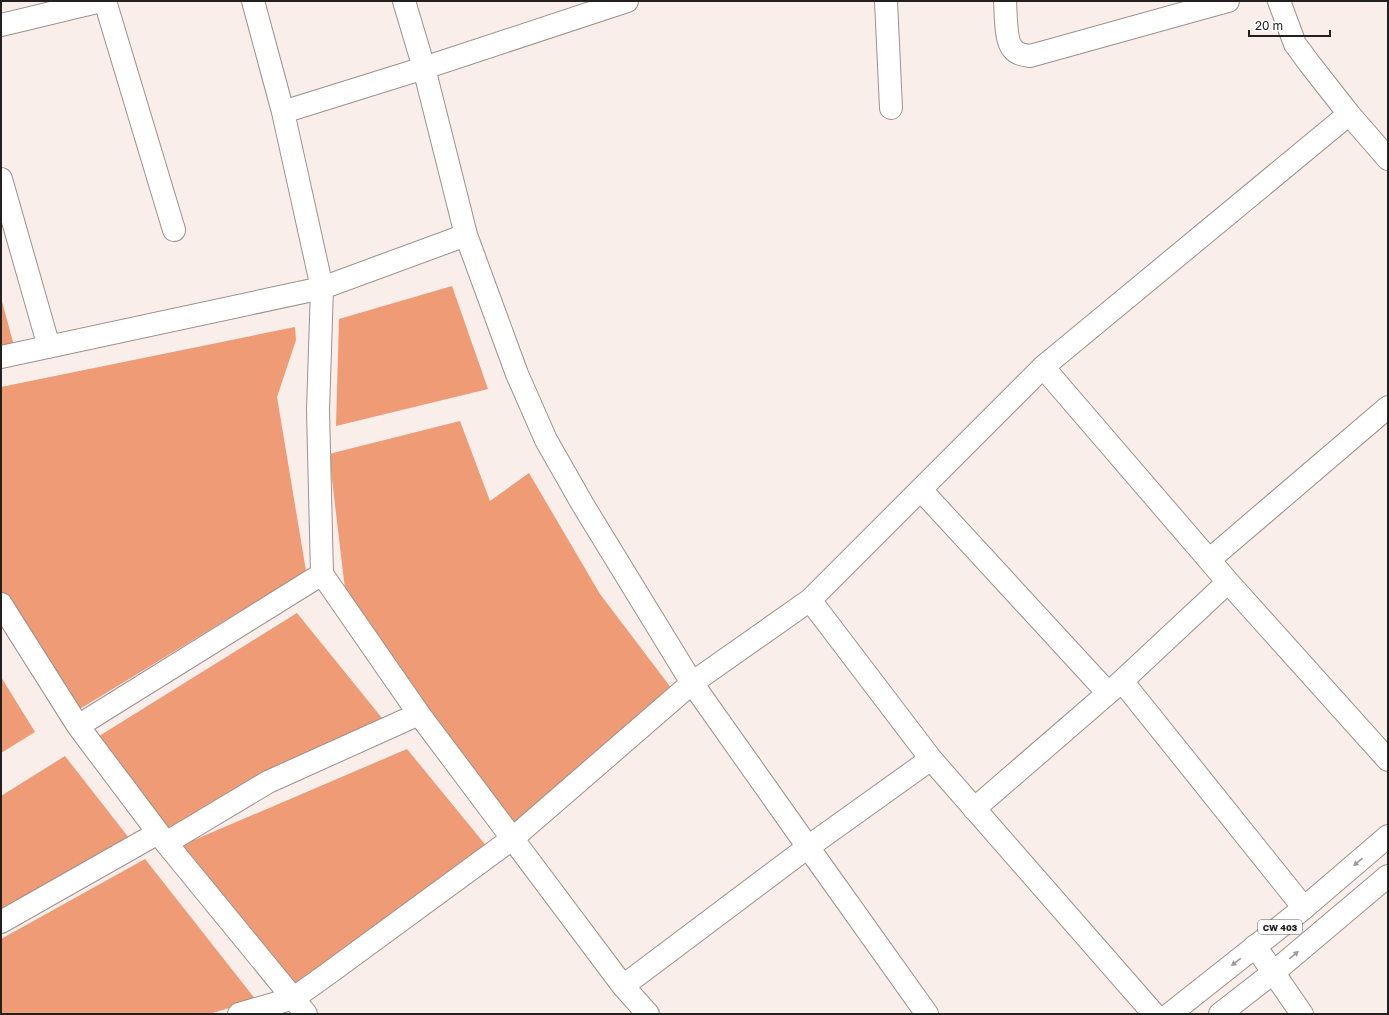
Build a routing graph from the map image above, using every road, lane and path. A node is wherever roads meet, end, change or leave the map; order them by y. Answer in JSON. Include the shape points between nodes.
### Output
{"nodes":[{"id":1,"x":101,"y":1,"type":"edge"},
{"id":2,"x":105,"y":1,"type":"edge"},
{"id":3,"x":253,"y":1,"type":"edge"},
{"id":4,"x":404,"y":1,"type":"edge"},
{"id":5,"x":627,"y":1,"type":"edge"},
{"id":6,"x":886,"y":1,"type":"edge"},
{"id":7,"x":1005,"y":1,"type":"edge"},
{"id":8,"x":1228,"y":1,"type":"edge"},
{"id":9,"x":1279,"y":1,"type":"edge"},
{"id":10,"x":1,"y":25,"type":"edge"},
{"id":11,"x":424,"y":68,"type":"junction"},
{"id":12,"x":891,"y":108,"type":"dead end"},
{"id":13,"x":283,"y":112,"type":"junction"},
{"id":14,"x":1349,"y":114,"type":"junction"},
{"id":15,"x":1388,"y":160,"type":"edge"},
{"id":16,"x":1,"y":179,"type":"edge"},
{"id":17,"x":174,"y":230,"type":"dead end"},
{"id":18,"x":466,"y":235,"type":"junction"},
{"id":19,"x":322,"y":288,"type":"junction"},
{"id":20,"x":49,"y":347,"type":"junction"},
{"id":21,"x":1,"y":357,"type":"edge"},
{"id":22,"x":1043,"y":367,"type":"junction"},
{"id":23,"x":1388,"y":408,"type":"edge"},
{"id":24,"x":921,"y":490,"type":"junction"},
{"id":25,"x":1209,"y":560,"type":"junction"},
{"id":26,"x":322,"y":574,"type":"junction"},
{"id":27,"x":1228,"y":582,"type":"junction"},
{"id":28,"x":810,"y":600,"type":"junction"},
{"id":29,"x":1,"y":604,"type":"edge"},
{"id":30,"x":692,"y":683,"type":"junction"},
{"id":31,"x":1115,"y":687,"type":"junction"},
{"id":32,"x":419,"y":714,"type":"junction"},
{"id":33,"x":78,"y":726,"type":"junction"},
{"id":34,"x":931,"y":759,"type":"junction"},
{"id":35,"x":1388,"y":760,"type":"edge"},
{"id":36,"x":974,"y":808,"type":"junction"},
{"id":37,"x":1388,"y":836,"type":"edge"},
{"id":38,"x":162,"y":838,"type":"junction"},
{"id":39,"x":512,"y":839,"type":"junction"},
{"id":40,"x":808,"y":848,"type":"junction"},
{"id":41,"x":1388,"y":876,"type":"edge"},
{"id":42,"x":1304,"y":908,"type":"junction"},
{"id":43,"x":1,"y":922,"type":"edge"},
{"id":44,"x":1256,"y":946,"type":"junction"},
{"id":45,"x":1274,"y":972,"type":"junction"},
{"id":46,"x":623,"y":986,"type":"junction"},
{"id":47,"x":300,"y":1006,"type":"edge"},
{"id":48,"x":239,"y":1014,"type":"edge"},
{"id":49,"x":648,"y":1014,"type":"edge"},
{"id":50,"x":927,"y":1014,"type":"edge"},
{"id":51,"x":1154,"y":1014,"type":"edge"},
{"id":52,"x":1170,"y":1014,"type":"edge"},
{"id":53,"x":1220,"y":1014,"type":"edge"},
{"id":54,"x":1302,"y":1014,"type":"edge"}],
"edges":[{"from":1,"to":10,"type":"street"},
{"from":2,"to":17,"type":"street"},
{"from":3,"to":13,"type":"street"},
{"from":4,"to":11,"type":"street"},
{"from":5,"to":11,"type":"street"},
{"from":6,"to":12,"type":"street"},
{"from":7,"to":8,"type":"street","via":[[1009,43],[1019,54],[1030,56]]},
{"from":9,"to":14,"type":"street","via":[[1295,44]]},
{"from":11,"to":13,"type":"street"},
{"from":11,"to":18,"type":"street"},
{"from":13,"to":19,"type":"street"},
{"from":14,"to":15,"type":"street"},
{"from":14,"to":22,"type":"street"},
{"from":16,"to":20,"type":"street"},
{"from":18,"to":19,"type":"street"},
{"from":18,"to":30,"type":"street","via":[[517,374],[546,440],[583,506]]},
{"from":19,"to":20,"type":"street"},
{"from":19,"to":26,"type":"street","via":[[318,410]]},
{"from":20,"to":21,"type":"street"},
{"from":22,"to":24,"type":"street"},
{"from":22,"to":25,"type":"street"},
{"from":23,"to":25,"type":"street"},
{"from":24,"to":28,"type":"street"},
{"from":24,"to":31,"type":"street"},
{"from":25,"to":27,"type":"street"},
{"from":26,"to":32,"type":"street"},
{"from":26,"to":33,"type":"street"},
{"from":27,"to":31,"type":"street"},
{"from":27,"to":35,"type":"street"},
{"from":28,"to":30,"type":"street"},
{"from":28,"to":34,"type":"street"},
{"from":29,"to":33,"type":"street"},
{"from":30,"to":39,"type":"street"},
{"from":30,"to":40,"type":"street"},
{"from":31,"to":36,"type":"street"},
{"from":31,"to":42,"type":"street"},
{"from":32,"to":38,"type":"street","via":[[268,782]]},
{"from":32,"to":39,"type":"street"},
{"from":33,"to":38,"type":"street"},
{"from":34,"to":36,"type":"street"},
{"from":34,"to":40,"type":"street"},
{"from":36,"to":51,"type":"street"},
{"from":37,"to":42,"type":"street","number":"CW 403","one_way":true},
{"from":38,"to":43,"type":"street"},
{"from":38,"to":47,"type":"street"},
{"from":39,"to":46,"type":"street"},
{"from":39,"to":47,"type":"street"},
{"from":40,"to":46,"type":"street"},
{"from":40,"to":50,"type":"street"},
{"from":45,"to":41,"type":"street","number":"CW 403","one_way":true},
{"from":42,"to":44,"type":"street","number":"CW 403"},
{"from":44,"to":45,"type":"street"},
{"from":44,"to":52,"type":"street","number":"CW 403","one_way":true},
{"from":45,"to":53,"type":"street","number":"CW 403"},
{"from":45,"to":54,"type":"street"},
{"from":46,"to":49,"type":"street"},
{"from":47,"to":48,"type":"street"}]}
